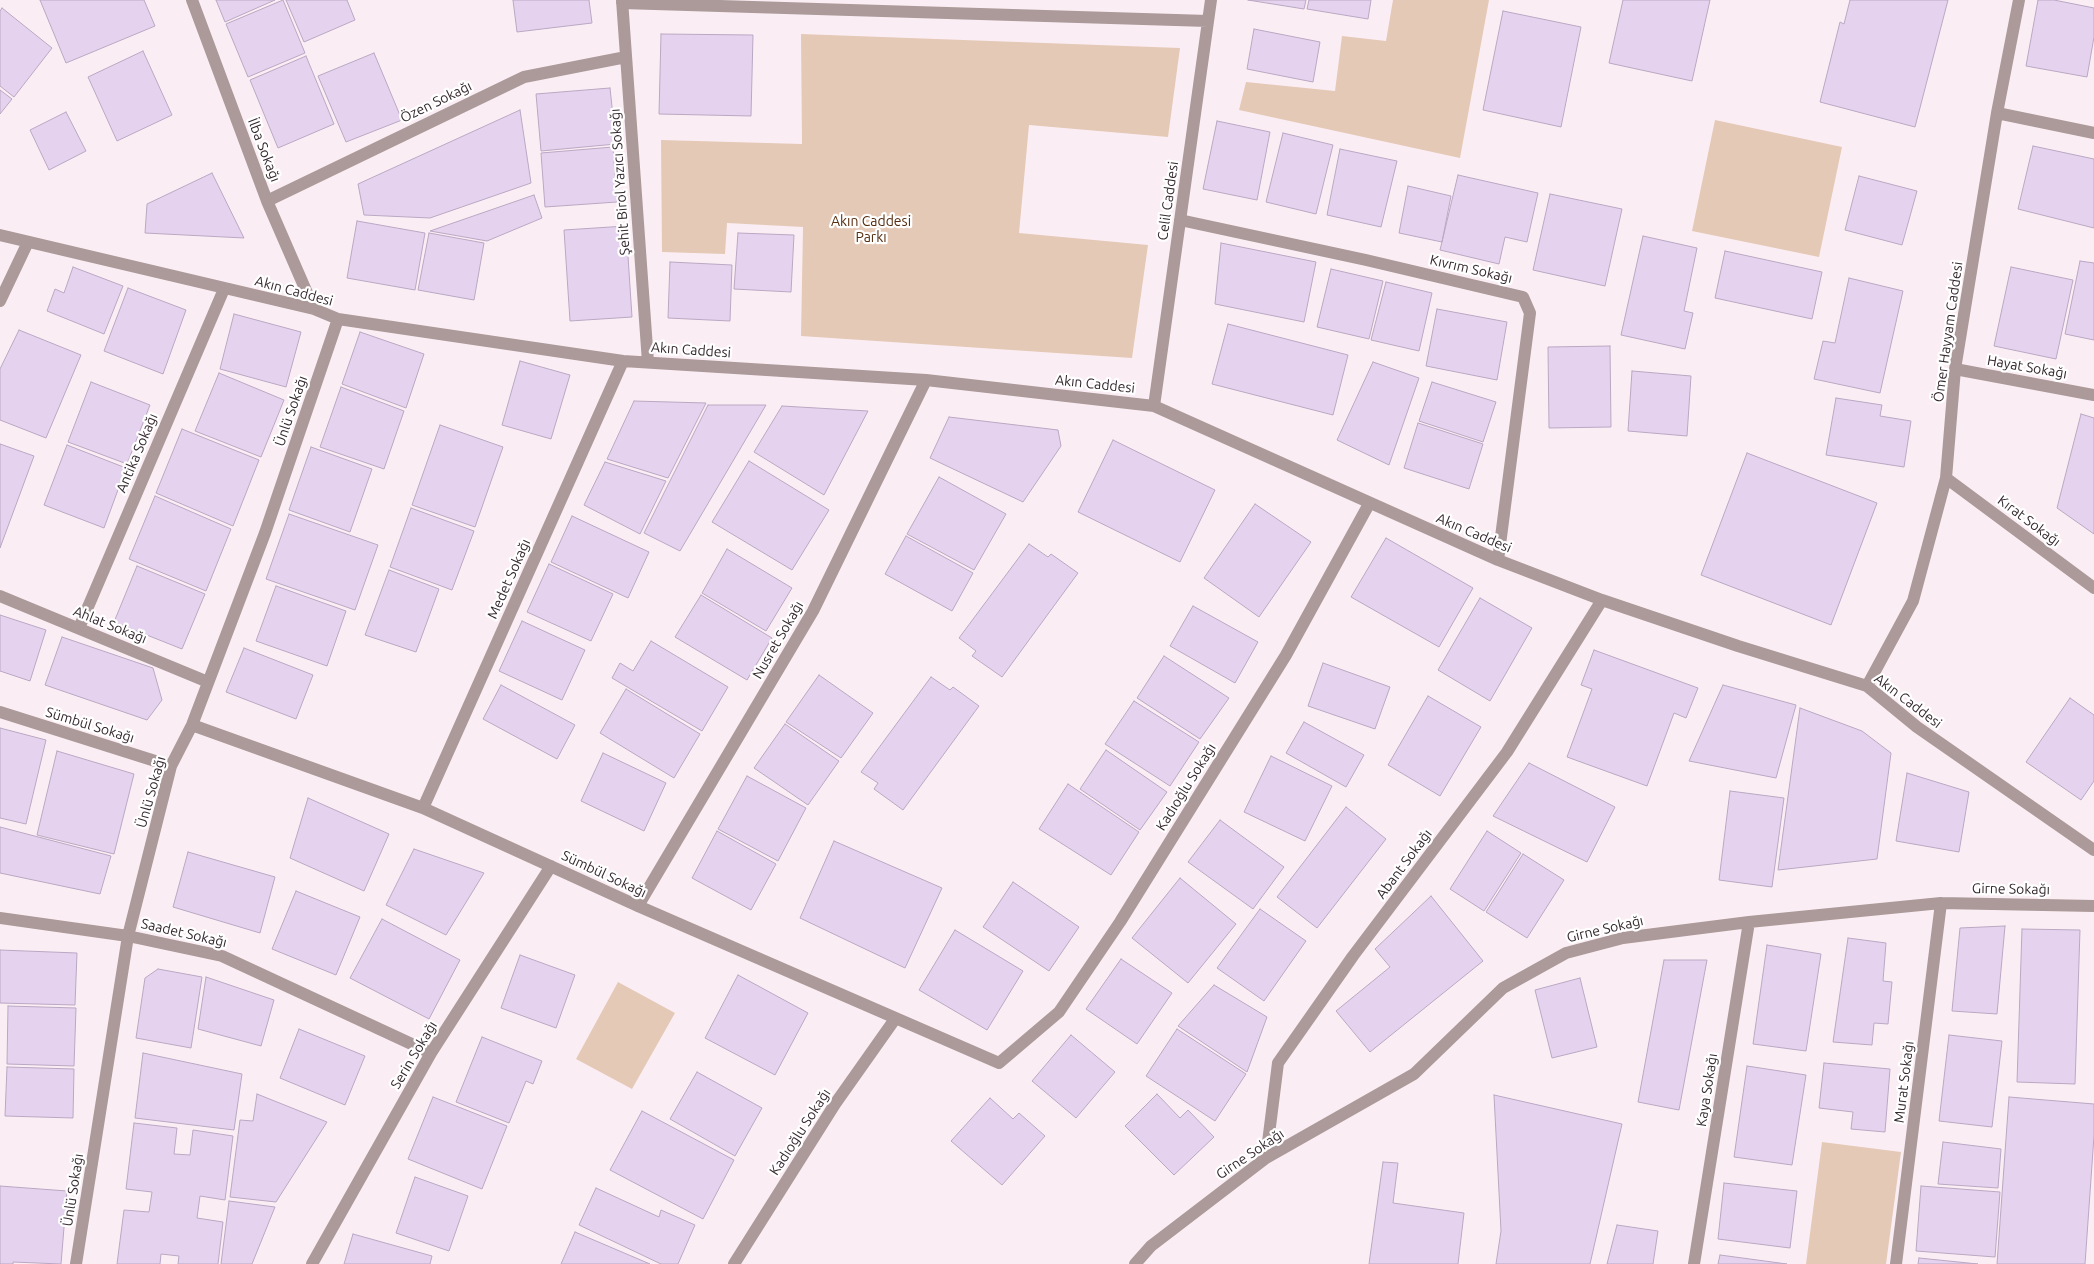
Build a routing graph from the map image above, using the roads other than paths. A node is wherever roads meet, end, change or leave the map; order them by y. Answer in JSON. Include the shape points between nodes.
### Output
{"nodes":[{"id":1,"x":192,"y":0,"type":"edge"},
{"id":2,"x":1211,"y":0,"type":"edge"},
{"id":3,"x":2019,"y":0,"type":"edge"},
{"id":4,"x":622,"y":1,"type":"edge"},
{"id":5,"x":1208,"y":21,"type":"junction"},
{"id":6,"x":626,"y":57,"type":"junction"},
{"id":7,"x":1997,"y":113,"type":"junction"},
{"id":8,"x":2094,"y":133,"type":"edge"},
{"id":9,"x":268,"y":200,"type":"junction"},
{"id":10,"x":1180,"y":220,"type":"junction"},
{"id":11,"x":0,"y":236,"type":"edge"},
{"id":12,"x":28,"y":242,"type":"junction"},
{"id":13,"x":224,"y":289,"type":"junction"},
{"id":14,"x":0,"y":302,"type":"edge"},
{"id":15,"x":314,"y":309,"type":"junction"},
{"id":16,"x":338,"y":319,"type":"junction"},
{"id":17,"x":623,"y":361,"type":"junction"},
{"id":18,"x":648,"y":362,"type":"junction"},
{"id":19,"x":1955,"y":369,"type":"junction"},
{"id":20,"x":926,"y":380,"type":"junction"},
{"id":21,"x":2094,"y":395,"type":"edge"},
{"id":22,"x":1154,"y":406,"type":"junction"},
{"id":23,"x":1946,"y":478,"type":"junction"},
{"id":24,"x":1369,"y":504,"type":"junction"},
{"id":25,"x":1498,"y":560,"type":"junction"},
{"id":26,"x":2094,"y":588,"type":"edge"},
{"id":27,"x":0,"y":596,"type":"edge"},
{"id":28,"x":1602,"y":600,"type":"junction"},
{"id":29,"x":79,"y":628,"type":"junction"},
{"id":30,"x":208,"y":682,"type":"junction"},
{"id":31,"x":1867,"y":686,"type":"junction"},
{"id":32,"x":0,"y":712,"type":"edge"},
{"id":33,"x":192,"y":725,"type":"junction"},
{"id":34,"x":171,"y":766,"type":"junction"},
{"id":35,"x":423,"y":808,"type":"junction"},
{"id":36,"x":2094,"y":850,"type":"edge"},
{"id":37,"x":551,"y":866,"type":"junction"},
{"id":38,"x":1941,"y":903,"type":"junction"},
{"id":39,"x":638,"y":906,"type":"junction"},
{"id":40,"x":2094,"y":906,"type":"edge"},
{"id":41,"x":0,"y":918,"type":"edge"},
{"id":42,"x":1749,"y":922,"type":"junction"},
{"id":43,"x":128,"y":936,"type":"junction"},
{"id":44,"x":895,"y":1019,"type":"junction"},
{"id":45,"x":431,"y":1053,"type":"junction"},
{"id":46,"x":999,"y":1063,"type":"joint"},
{"id":47,"x":1266,"y":1158,"type":"junction"},
{"id":48,"x":76,"y":1264,"type":"edge"},
{"id":49,"x":312,"y":1264,"type":"edge"},
{"id":50,"x":734,"y":1264,"type":"edge"},
{"id":51,"x":1135,"y":1264,"type":"edge"},
{"id":52,"x":1694,"y":1264,"type":"edge"},
{"id":53,"x":1896,"y":1264,"type":"edge"}],
"edges":[{"from":1,"to":9,"type":"street","name":"İlba Sokağı"},
{"from":2,"to":5,"type":"street","name":"Celil Caddesi"},
{"from":3,"to":7,"type":"street","name":"Ömer Hayyam Caddesi"},
{"from":4,"to":5,"type":"street"},
{"from":4,"to":6,"type":"street","name":"Şehit Birol Yazıcı Sokağı"},
{"from":5,"to":10,"type":"street","name":"Celil Caddesi"},
{"from":6,"to":9,"type":"street","name":"Özen Sokağı","via":[[524,77]]},
{"from":6,"to":18,"type":"street","name":"Şehit Birol Yazıcı Sokağı"},
{"from":7,"to":8,"type":"street"},
{"from":7,"to":19,"type":"street","name":"Ömer Hayyam Caddesi"},
{"from":9,"to":15,"type":"street","name":"İlba Sokağı"},
{"from":10,"to":22,"type":"street","name":"Celil Caddesi"},
{"from":10,"to":25,"type":"street","name":"Kıvrım Sokağı","via":[[1523,297],[1530,313]]},
{"from":11,"to":12,"type":"street","name":"Akın Caddesi"},
{"from":12,"to":13,"type":"street","name":"Akın Caddesi"},
{"from":12,"to":14,"type":"street"},
{"from":13,"to":15,"type":"street","name":"Akın Caddesi"},
{"from":13,"to":29,"type":"street","name":"Antika Sokağı"},
{"from":15,"to":16,"type":"street","name":"Akın Caddesi"},
{"from":16,"to":17,"type":"street","name":"Akın Caddesi"},
{"from":16,"to":30,"type":"street","name":"Ünlü Sokağı","via":[[265,533]]},
{"from":17,"to":18,"type":"street","name":"Akın Caddesi"},
{"from":17,"to":35,"type":"street","name":"Medet Sokağı"},
{"from":18,"to":20,"type":"street","name":"Akın Caddesi"},
{"from":19,"to":21,"type":"street","name":"Hayat Sokağı"},
{"from":19,"to":23,"type":"street","name":"Ömer Hayyam Caddesi"},
{"from":20,"to":22,"type":"street","name":"Akın Caddesi"},
{"from":20,"to":39,"type":"street","name":"Nusret Sokağı","via":[[813,610]]},
{"from":22,"to":24,"type":"street","name":"Akın Caddesi"},
{"from":23,"to":26,"type":"street","name":"Kırat Sokağı"},
{"from":23,"to":31,"type":"street","name":"Ömer Hayyam Caddesi","via":[[1913,601]]},
{"from":24,"to":25,"type":"street","name":"Akın Caddesi"},
{"from":24,"to":46,"type":"street","name":"Kadıoğlu Sokağı","via":[[1286,655],[1120,922],[1059,1012]]},
{"from":25,"to":28,"type":"street","name":"Akın Caddesi"},
{"from":27,"to":29,"type":"street","name":"Ahlat Sokağı"},
{"from":28,"to":31,"type":"street","name":"Akın Caddesi"},
{"from":28,"to":47,"type":"street","name":"Abant Sokağı","via":[[1507,752],[1353,956],[1278,1063]]},
{"from":29,"to":30,"type":"street","name":"Ahlat Sokağı"},
{"from":30,"to":33,"type":"street","name":"Ünlü Sokağı"},
{"from":31,"to":36,"type":"street","name":"Akın Caddesi","via":[[1917,727]]},
{"from":32,"to":34,"type":"street","name":"Sümbül Sokağı"},
{"from":33,"to":34,"type":"street","name":"Ünlü Sokağı"},
{"from":33,"to":35,"type":"street","name":"Sümbül Sokağı"},
{"from":34,"to":43,"type":"street","name":"Ünlü Sokağı"},
{"from":35,"to":37,"type":"street","name":"Sümbül Sokağı"},
{"from":37,"to":39,"type":"street","name":"Sümbül Sokağı"},
{"from":37,"to":45,"type":"street","name":"Serin Sokağı"},
{"from":38,"to":40,"type":"street","name":"Girne Sokağı"},
{"from":38,"to":42,"type":"street","name":"Girne Sokağı"},
{"from":38,"to":53,"type":"street","name":"Murat Sokağı"},
{"from":39,"to":44,"type":"street","name":"Sümbül Sokağı"},
{"from":41,"to":43,"type":"street","name":"Saadet Sokağı"},
{"from":42,"to":47,"type":"street","name":"Girne Sokağı","via":[[1623,938],[1566,953],[1503,988],[1414,1074]]},
{"from":42,"to":52,"type":"street","name":"Kaya Sokağı"},
{"from":43,"to":45,"type":"street","name":"Saadet Sokağı","via":[[222,956]]},
{"from":43,"to":48,"type":"street","name":"Ünlü Sokağı"},
{"from":44,"to":46,"type":"street","name":"Sümbül Sokağı"},
{"from":44,"to":50,"type":"street","name":"Kadıoğlu Sokağı","via":[[835,1104]]},
{"from":45,"to":49,"type":"street","name":"Serin Sokağı"},
{"from":47,"to":51,"type":"street","name":"Girne Sokağı","via":[[1151,1246]]}]}
